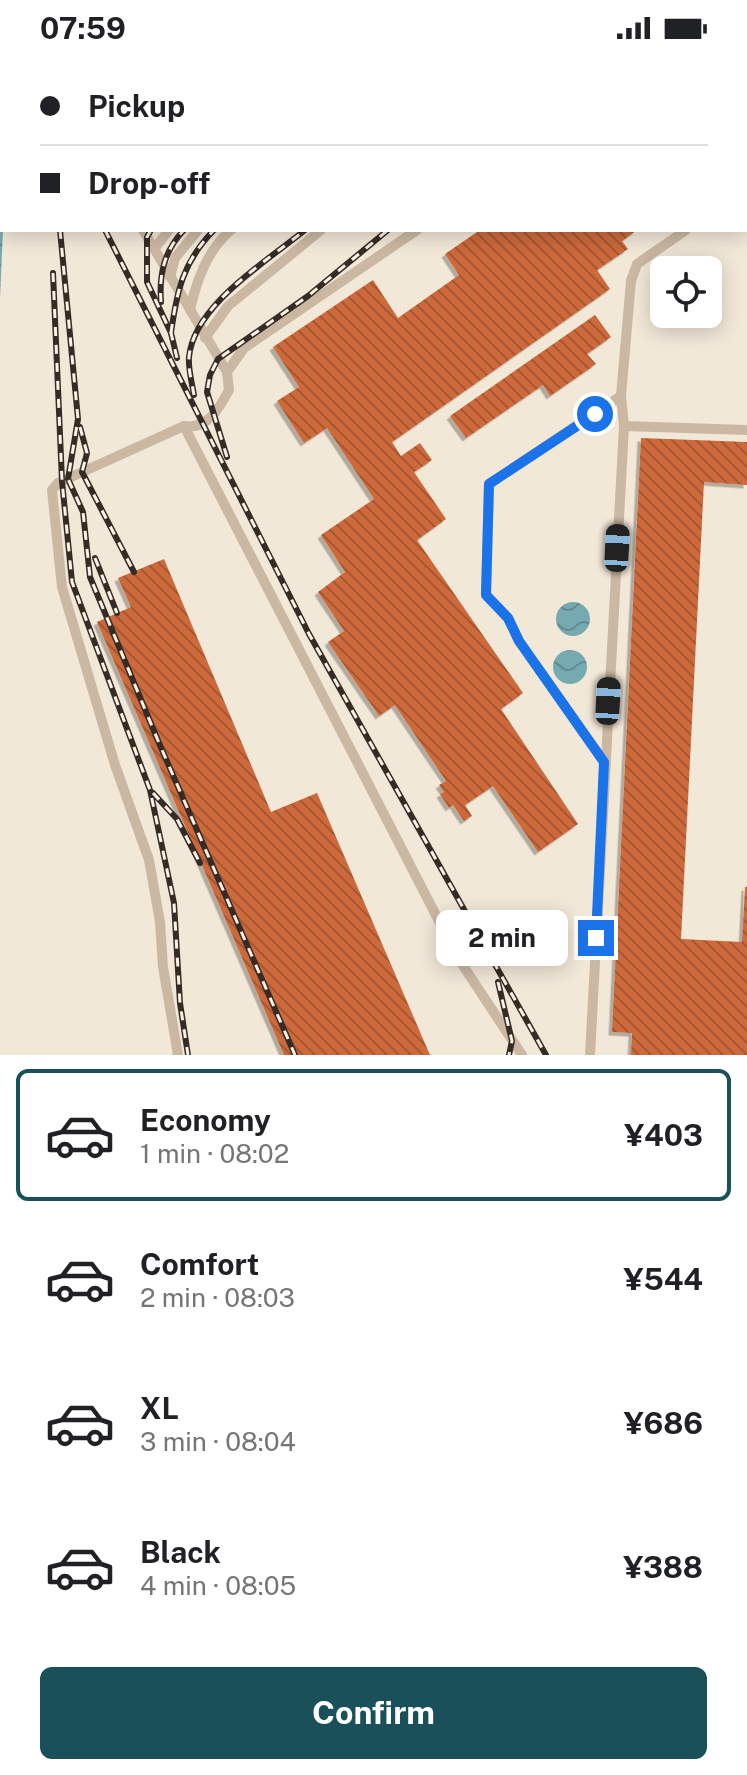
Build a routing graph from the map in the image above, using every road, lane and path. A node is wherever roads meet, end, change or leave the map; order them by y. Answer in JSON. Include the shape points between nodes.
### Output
{"nodes":[{"id":1,"x":144,"y":232,"type":"edge"},
{"id":2,"x":167,"y":232,"type":"edge"},
{"id":3,"x":196,"y":232,"type":"edge"},
{"id":4,"x":229,"y":232,"type":"edge"},
{"id":5,"x":319,"y":232,"type":"edge"},
{"id":6,"x":414,"y":232,"type":"edge"},
{"id":7,"x":683,"y":232,"type":"edge"},
{"id":8,"x":155,"y":248,"type":"junction"},
{"id":9,"x":170,"y":277,"type":"junction"},
{"id":10,"x":190,"y":310,"type":"junction"},
{"id":11,"x":205,"y":338,"type":"junction"},
{"id":12,"x":227,"y":372,"type":"junction"},
{"id":13,"x":621,"y":396,"type":"junction"},
{"id":14,"x":184,"y":426,"type":"junction"},
{"id":15,"x":624,"y":426,"type":"junction"},
{"id":16,"x":747,"y":430,"type":"edge"},
{"id":17,"x":604,"y":762,"type":"junction"},
{"id":18,"x":178,"y":1055,"type":"edge"},
{"id":19,"x":522,"y":1055,"type":"edge"},
{"id":20,"x":590,"y":1055,"type":"edge"}],
"edges":[{"from":1,"to":8,"type":"street"},
{"from":2,"to":8,"type":"street"},
{"from":3,"to":9,"type":"street","via":[[175,258]]},
{"from":4,"to":10,"type":"street","via":[[196,285]]},
{"from":5,"to":11,"type":"street","via":[[228,306]]},
{"from":6,"to":12,"type":"street","via":[[244,348]]},
{"from":7,"to":13,"type":"street","via":[[637,264]]},
{"from":8,"to":9,"type":"street"},
{"from":9,"to":10,"type":"street"},
{"from":10,"to":11,"type":"street"},
{"from":11,"to":12,"type":"street"},
{"from":12,"to":14,"type":"street","via":[[229,390],[214,414],[195,428]]},
{"from":13,"to":15,"type":"street"},
{"from":13,"to":17,"type":"street","via":[[489,484],[486,595],[508,618]]},
{"from":14,"to":18,"type":"street","via":[[52,490],[62,587],[149,860]]},
{"from":14,"to":19,"type":"street","via":[[458,958]]},
{"from":15,"to":16,"type":"street"},
{"from":15,"to":17,"type":"street"},
{"from":17,"to":20,"type":"street"}]}
